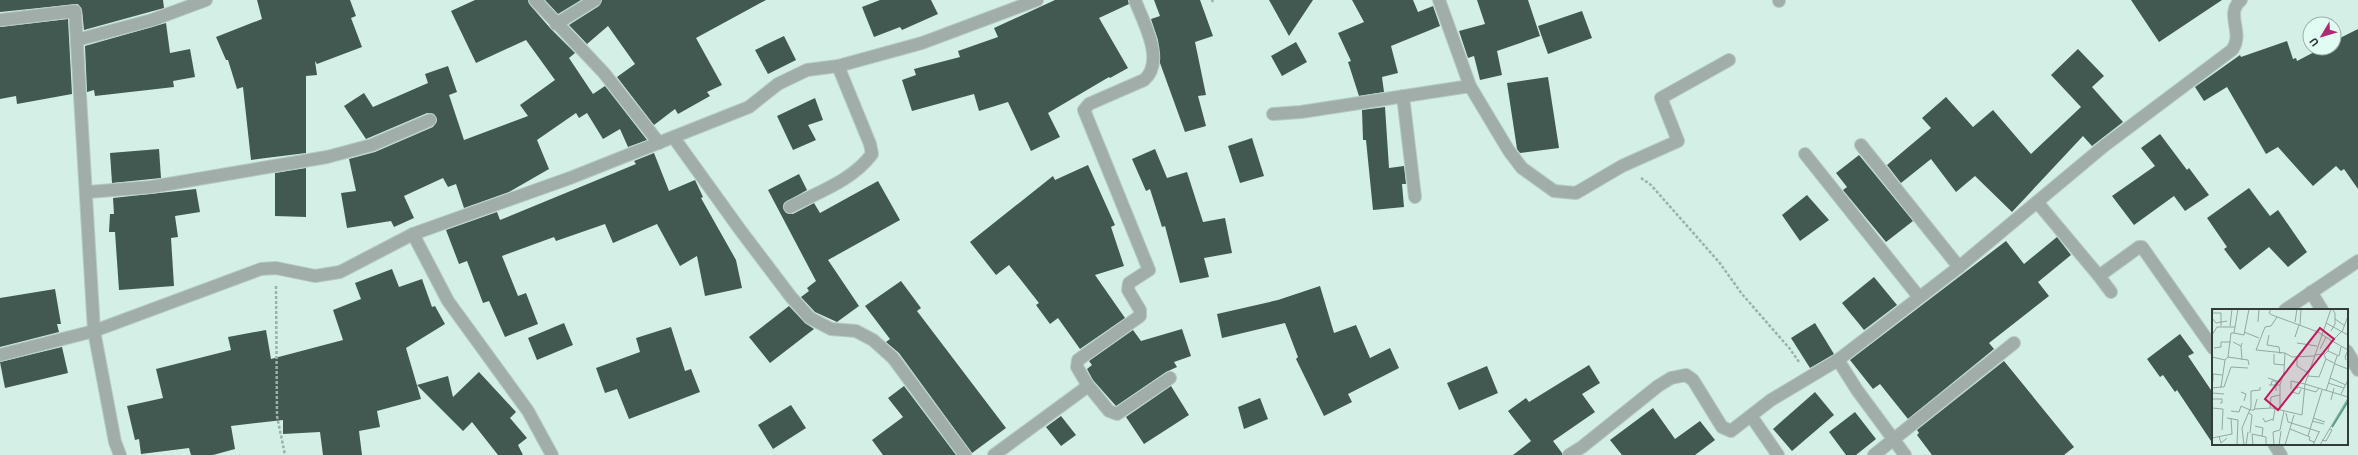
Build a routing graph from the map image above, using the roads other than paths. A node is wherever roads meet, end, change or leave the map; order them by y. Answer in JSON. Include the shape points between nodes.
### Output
{"nodes":[{"id":1,"x":206,"y":0,"type":"edge"},
{"id":2,"x":535,"y":0,"type":"edge"},
{"id":3,"x":595,"y":0,"type":"edge"},
{"id":4,"x":1037,"y":0,"type":"edge"},
{"id":5,"x":1134,"y":0,"type":"edge"},
{"id":6,"x":1440,"y":0,"type":"edge"},
{"id":7,"x":2241,"y":0,"type":"edge"},
{"id":8,"x":75,"y":5,"type":"edge"},
{"id":9,"x":0,"y":20,"type":"edge"},
{"id":10,"x":556,"y":24,"type":"junction"},
{"id":11,"x":77,"y":40,"type":"junction"},
{"id":12,"x":1729,"y":60,"type":"dead end"},
{"id":13,"x":838,"y":66,"type":"junction"},
{"id":14,"x":1470,"y":86,"type":"junction"},
{"id":15,"x":1403,"y":96,"type":"junction"},
{"id":16,"x":1273,"y":114,"type":"dead end"},
{"id":17,"x":430,"y":120,"type":"dead end"},
{"id":18,"x":674,"y":138,"type":"junction"},
{"id":19,"x":659,"y":143,"type":"junction"},
{"id":20,"x":1860,"y":145,"type":"dead end"},
{"id":21,"x":1805,"y":154,"type":"dead end"},
{"id":22,"x":88,"y":192,"type":"junction"},
{"id":23,"x":1415,"y":197,"type":"dead end"},
{"id":24,"x":2037,"y":202,"type":"junction"},
{"id":25,"x":790,"y":207,"type":"dead end"},
{"id":26,"x":413,"y":234,"type":"junction"},
{"id":27,"x":2358,"y":261,"type":"edge"},
{"id":28,"x":1959,"y":267,"type":"junction"},
{"id":29,"x":2099,"y":276,"type":"junction"},
{"id":30,"x":2111,"y":292,"type":"dead end"},
{"id":31,"x":2311,"y":292,"type":"junction"},
{"id":32,"x":1919,"y":297,"type":"junction"},
{"id":33,"x":2286,"y":309,"type":"edge"},
{"id":34,"x":2321,"y":309,"type":"edge"},
{"id":35,"x":94,"y":331,"type":"junction"},
{"id":36,"x":2014,"y":343,"type":"dead end"},
{"id":37,"x":2212,"y":347,"type":"edge"},
{"id":38,"x":2348,"y":353,"type":"edge"},
{"id":39,"x":0,"y":354,"type":"edge"},
{"id":40,"x":1838,"y":360,"type":"junction"},
{"id":41,"x":2358,"y":370,"type":"edge"},
{"id":42,"x":1170,"y":378,"type":"dead end"},
{"id":43,"x":1087,"y":384,"type":"junction"},
{"id":44,"x":1751,"y":416,"type":"junction"},
{"id":45,"x":1893,"y":441,"type":"junction"},
{"id":46,"x":2275,"y":445,"type":"edge"},
{"id":47,"x":120,"y":455,"type":"edge"},
{"id":48,"x":552,"y":455,"type":"edge"},
{"id":49,"x":965,"y":455,"type":"edge"},
{"id":50,"x":994,"y":455,"type":"edge"},
{"id":51,"x":1569,"y":455,"type":"edge"},
{"id":52,"x":1778,"y":455,"type":"edge"},
{"id":53,"x":1874,"y":455,"type":"edge"},
{"id":54,"x":1904,"y":455,"type":"edge"},
{"id":55,"x":2281,"y":455,"type":"edge"}],
"edges":[{"from":1,"to":11,"type":"street","via":[[152,20]]},
{"from":2,"to":10,"type":"street"},
{"from":3,"to":10,"type":"street"},
{"from":4,"to":13,"type":"street","via":[[922,44]]},
{"from":5,"to":43,"type":"street","via":[[1152,47],[1154,60],[1149,76],[1089,104],[1084,110],[1149,270],[1129,283],[1128,290],[1140,310],[1140,316],[1078,360],[1077,366]]},
{"from":6,"to":14,"type":"street"},
{"from":7,"to":24,"type":"street","via":[[2235,9],[2233,19],[2238,36],[2232,50],[2104,146]]},
{"from":8,"to":9,"type":"street"},
{"from":8,"to":11,"type":"street"},
{"from":10,"to":19,"type":"street","via":[[604,72]]},
{"from":11,"to":22,"type":"street"},
{"from":12,"to":14,"type":"street","via":[[1661,98],[1678,141],[1622,166],[1576,193],[1554,191],[1522,168]]},
{"from":13,"to":18,"type":"street","via":[[807,70],[778,84],[749,107]]},
{"from":13,"to":25,"type":"street","via":[[872,154],[856,171]]},
{"from":14,"to":15,"type":"street"},
{"from":15,"to":16,"type":"street"},
{"from":15,"to":23,"type":"street"},
{"from":17,"to":22,"type":"street","via":[[372,145],[327,157],[151,187]]},
{"from":18,"to":19,"type":"street"},
{"from":18,"to":49,"type":"street","via":[[741,231],[810,318],[831,329],[856,331],[872,340],[892,358]]},
{"from":19,"to":26,"type":"street"},
{"from":20,"to":28,"type":"street"},
{"from":21,"to":32,"type":"street"},
{"from":22,"to":35,"type":"street"},
{"from":24,"to":28,"type":"street"},
{"from":24,"to":29,"type":"street"},
{"from":26,"to":35,"type":"street","via":[[340,272],[315,276],[276,268],[261,269]]},
{"from":26,"to":48,"type":"street","via":[[448,301],[528,411]]},
{"from":27,"to":31,"type":"street"},
{"from":28,"to":32,"type":"street"},
{"from":29,"to":30,"type":"street"},
{"from":29,"to":37,"type":"street","via":[[2142,247]]},
{"from":31,"to":33,"type":"street"},
{"from":31,"to":34,"type":"street"},
{"from":32,"to":40,"type":"street"},
{"from":35,"to":39,"type":"street"},
{"from":35,"to":47,"type":"street","via":[[115,442]]},
{"from":36,"to":45,"type":"street"},
{"from":38,"to":41,"type":"street"},
{"from":40,"to":44,"type":"street","via":[[1771,400]]},
{"from":40,"to":45,"type":"street"},
{"from":42,"to":43,"type":"street","via":[[1117,414],[1109,411]]},
{"from":43,"to":50,"type":"street","via":[[1084,389]]},
{"from":44,"to":51,"type":"street","via":[[1731,431],[1726,431],[1693,380],[1686,375],[1672,378]]},
{"from":44,"to":52,"type":"street"},
{"from":45,"to":53,"type":"street"},
{"from":45,"to":54,"type":"street"},
{"from":46,"to":55,"type":"street"}]}
